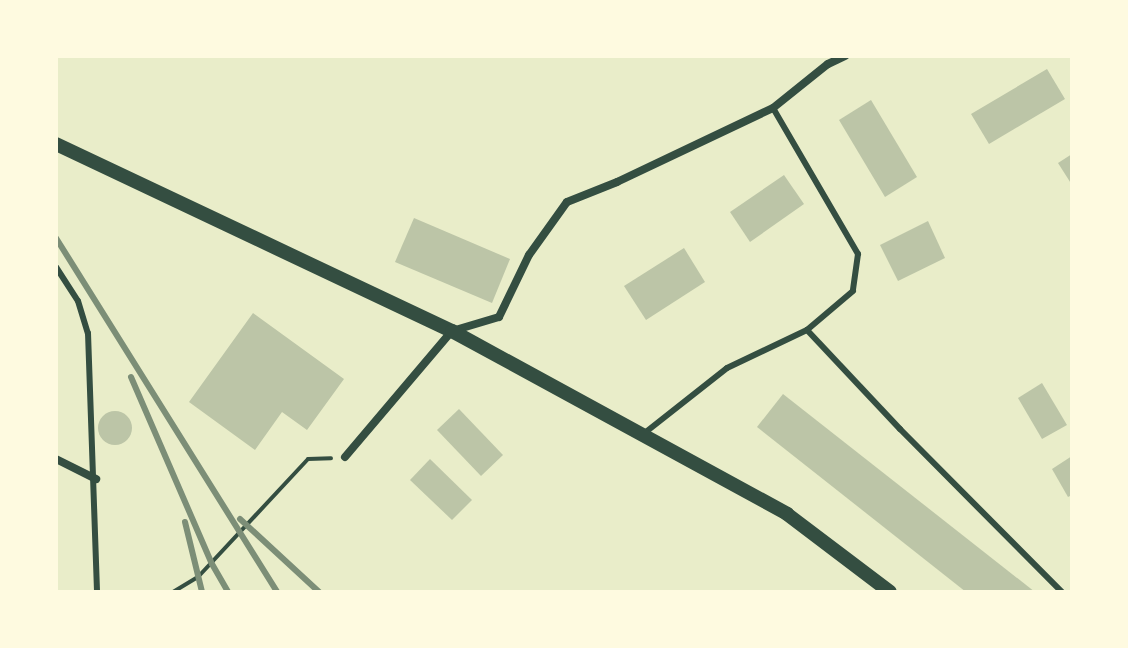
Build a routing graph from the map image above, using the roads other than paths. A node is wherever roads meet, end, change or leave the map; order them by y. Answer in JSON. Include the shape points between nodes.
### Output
{"nodes":[{"id":1,"x":845,"y":56,"type":"edge"},
{"id":2,"x":773,"y":108,"type":"junction"},
{"id":3,"x":56,"y":144,"type":"edge"},
{"id":4,"x":56,"y":267,"type":"edge"},
{"id":5,"x":807,"y":330,"type":"junction"},
{"id":6,"x":452,"y":331,"type":"junction"},
{"id":7,"x":642,"y":435,"type":"junction"},
{"id":8,"x":345,"y":457,"type":"road end"},
{"id":9,"x":56,"y":459,"type":"edge"},
{"id":10,"x":96,"y":479,"type":"junction"},
{"id":11,"x":97,"y":592,"type":"edge"},
{"id":12,"x":890,"y":592,"type":"edge"},
{"id":13,"x":1062,"y":592,"type":"edge"}],
"edges":[{"from":1,"to":2,"type":"street"},
{"from":2,"to":5,"type":"lane","via":[[858,254],[853,291]]},
{"from":2,"to":6,"type":"street","via":[[567,202],[529,255],[499,317]]},
{"from":3,"to":6,"type":"street"},
{"from":4,"to":10,"type":"lane","via":[[78,301],[88,333]]},
{"from":5,"to":7,"type":"lane","via":[[727,368]]},
{"from":5,"to":13,"type":"lane"},
{"from":6,"to":7,"type":"street"},
{"from":6,"to":8,"type":"street"},
{"from":7,"to":12,"type":"street","via":[[787,514]]},
{"from":9,"to":10,"type":"street"},
{"from":10,"to":11,"type":"lane"}]}
